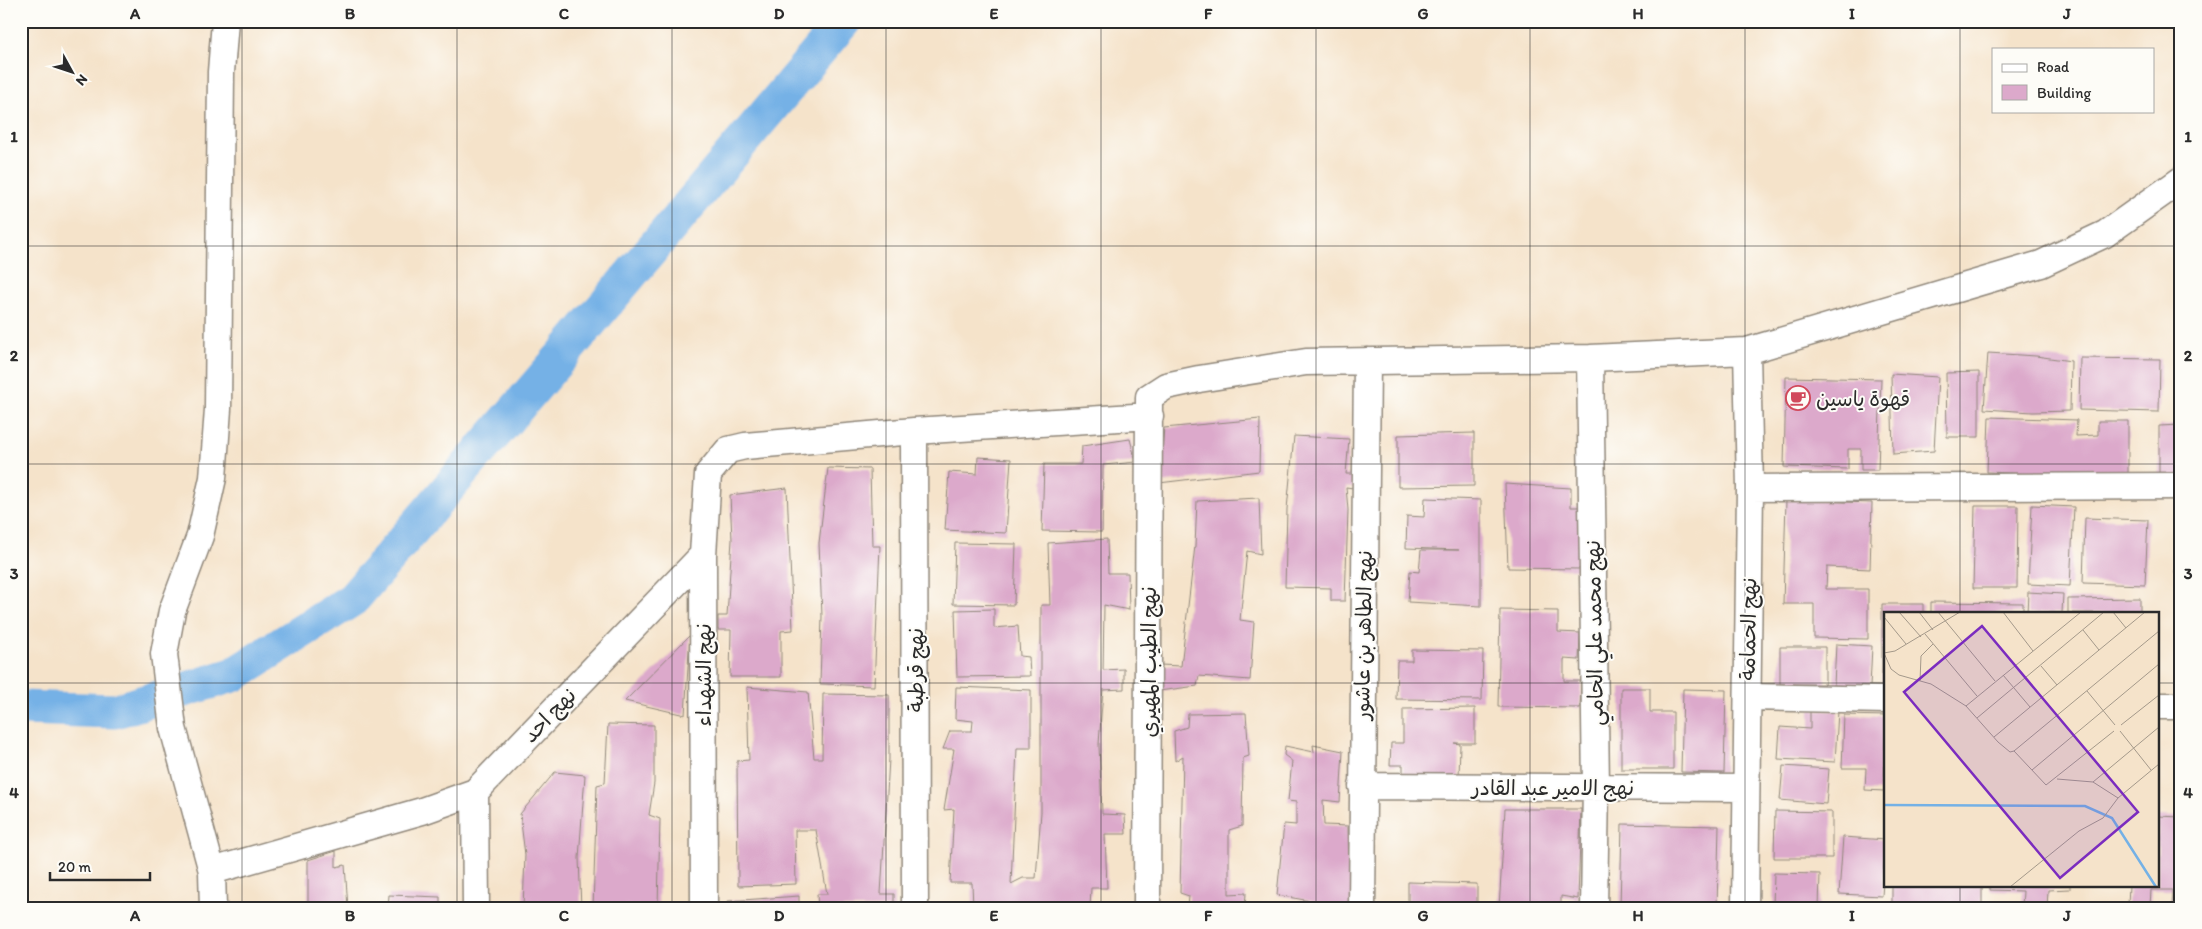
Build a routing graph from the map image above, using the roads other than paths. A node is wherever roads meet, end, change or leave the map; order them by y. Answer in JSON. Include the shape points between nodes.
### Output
{"nodes":[{"id":1,"x":224,"y":21,"type":"edge"},
{"id":2,"x":2181,"y":180,"type":"edge"},
{"id":3,"x":1747,"y":351,"type":"junction"},
{"id":4,"x":1590,"y":358,"type":"junction"},
{"id":5,"x":1367,"y":361,"type":"junction"},
{"id":6,"x":1150,"y":416,"type":"junction"},
{"id":7,"x":914,"y":431,"type":"junction"},
{"id":8,"x":2181,"y":486,"type":"edge"},
{"id":9,"x":1750,"y":488,"type":"junction"},
{"id":10,"x":703,"y":555,"type":"junction"},
{"id":11,"x":1748,"y":697,"type":"junction"},
{"id":12,"x":1884,"y":700,"type":"edge"},
{"id":13,"x":2160,"y":706,"type":"edge"},
{"id":14,"x":2181,"y":706,"type":"edge"},
{"id":15,"x":1362,"y":786,"type":"junction"},
{"id":16,"x":1596,"y":787,"type":"junction"},
{"id":17,"x":1745,"y":788,"type":"junction"},
{"id":18,"x":475,"y":792,"type":"junction"},
{"id":19,"x":212,"y":871,"type":"junction"},
{"id":20,"x":213,"y":908,"type":"edge"},
{"id":21,"x":476,"y":908,"type":"edge"},
{"id":22,"x":704,"y":908,"type":"edge"},
{"id":23,"x":915,"y":908,"type":"edge"},
{"id":24,"x":1146,"y":908,"type":"edge"},
{"id":25,"x":1362,"y":908,"type":"edge"},
{"id":26,"x":1594,"y":908,"type":"edge"},
{"id":27,"x":1745,"y":908,"type":"edge"}],
"edges":[{"from":1,"to":19,"type":"street","via":[[218,409],[213,478],[200,536],[172,611],[164,654],[173,728]]},
{"from":2,"to":3,"type":"street","via":[[2105,234],[2041,264]]},
{"from":3,"to":4,"type":"street"},
{"from":3,"to":9,"type":"street","name":"نهج الحمامة"},
{"from":4,"to":5,"type":"street"},
{"from":4,"to":16,"type":"street","name":"نهج محمد علي الحامي"},
{"from":5,"to":6,"type":"street","name":"نهج الطيب المهيري","via":[[1306,362],[1166,386],[1149,397]]},
{"from":5,"to":15,"type":"street","name":"نهج الطاهر بن عاشور"},
{"from":6,"to":7,"type":"street"},
{"from":6,"to":24,"type":"street","name":"نهج الطيب المهيري"},
{"from":7,"to":10,"type":"street","name":"نهج الشهداء","via":[[728,450],[708,474]]},
{"from":7,"to":23,"type":"street","name":"نهج قرطبة"},
{"from":8,"to":9,"type":"street"},
{"from":9,"to":11,"type":"street","name":"نهج الحمامة"},
{"from":10,"to":18,"type":"street","name":"نهج احد"},
{"from":10,"to":22,"type":"street","name":"نهج الشهداء"},
{"from":11,"to":12,"type":"street"},
{"from":11,"to":17,"type":"street","name":"نهج الحمامة"},
{"from":13,"to":14,"type":"street"},
{"from":15,"to":16,"type":"street","name":"نهج الامير عبد القادر"},
{"from":15,"to":25,"type":"street","name":"نهج الطاهر بن عاشور"},
{"from":16,"to":17,"type":"street","name":"نهج الامير عبد القادر"},
{"from":16,"to":26,"type":"street","name":"نهج محمد علي الحامي"},
{"from":17,"to":27,"type":"street","name":"نهج الحمامة"},
{"from":18,"to":19,"type":"street"},
{"from":18,"to":21,"type":"street"},
{"from":19,"to":20,"type":"street"}]}
